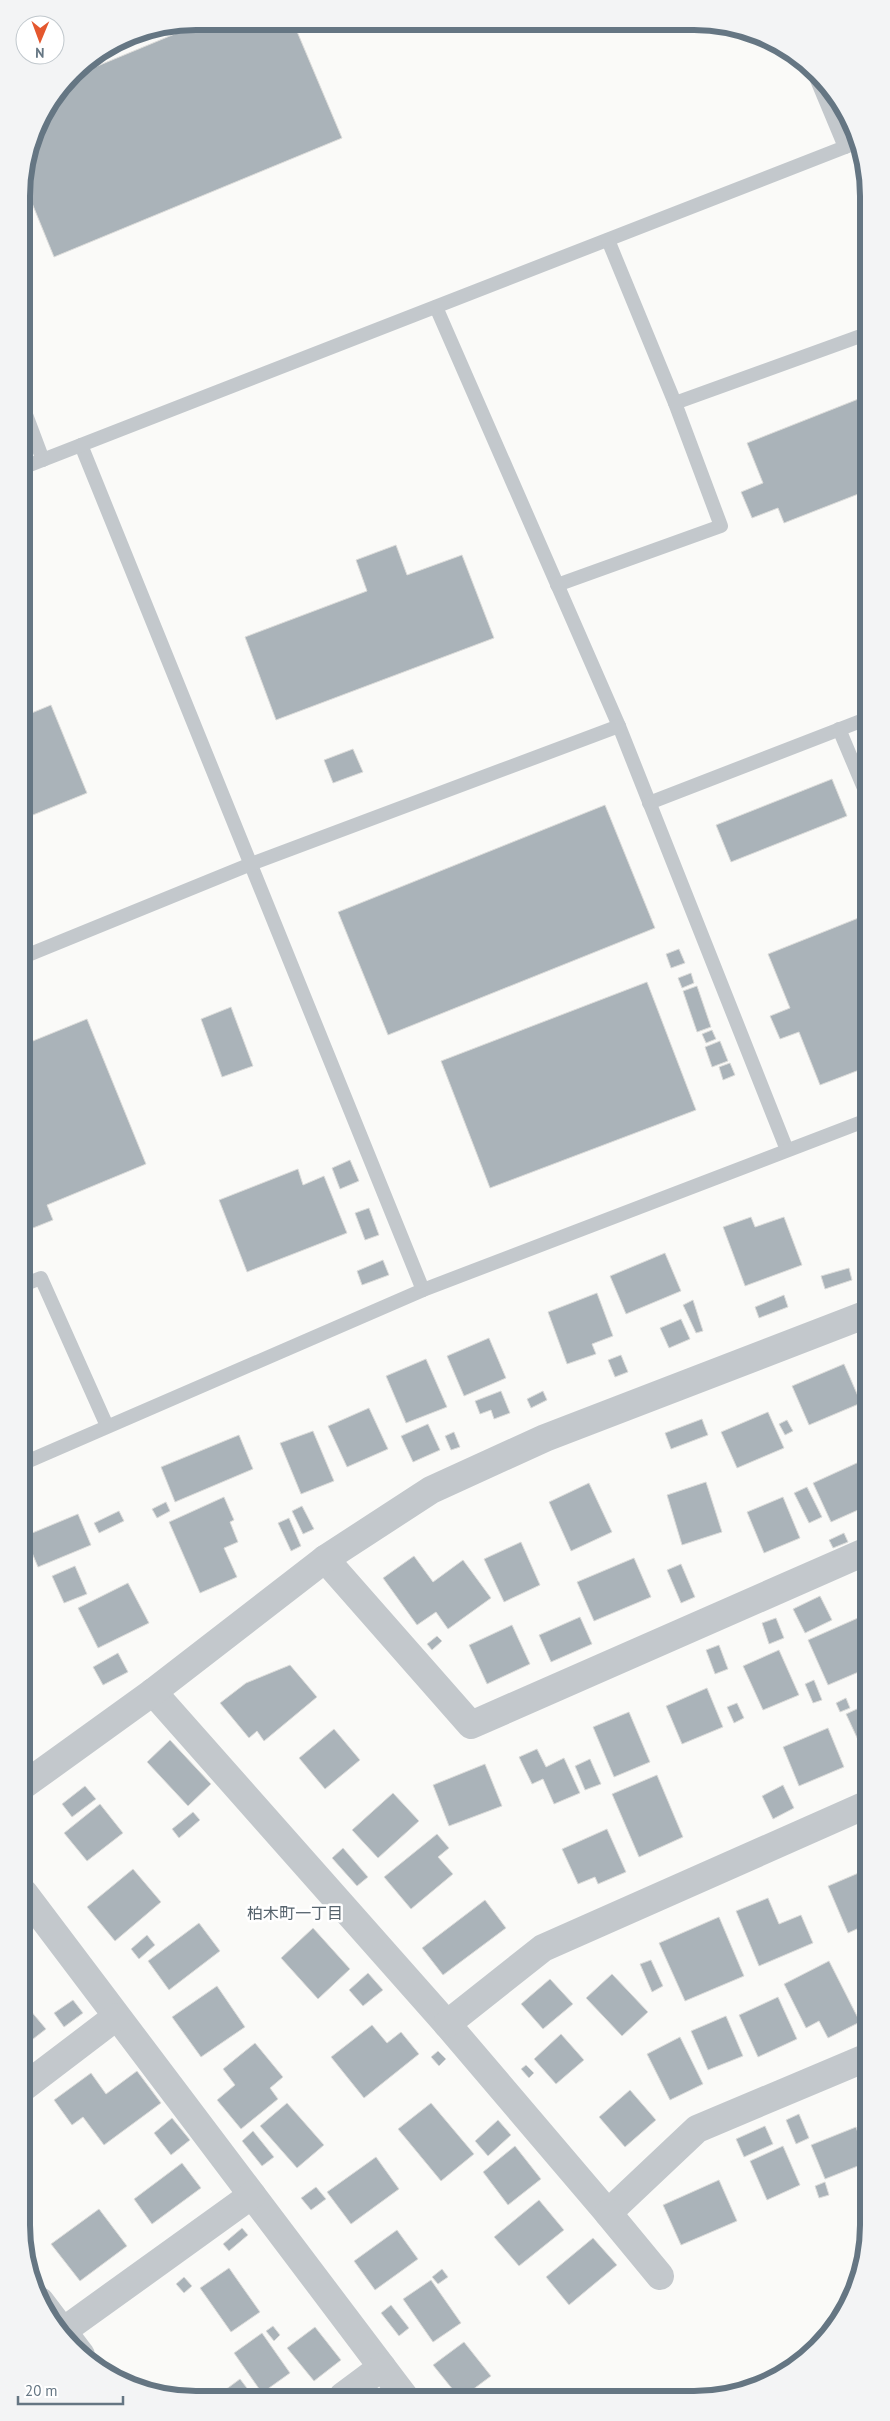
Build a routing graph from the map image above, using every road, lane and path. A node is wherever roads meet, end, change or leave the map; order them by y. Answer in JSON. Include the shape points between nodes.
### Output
{"nodes":[{"id":1,"x":827,"y":96,"type":"edge"},
{"id":2,"x":850,"y":140,"type":"edge"},
{"id":3,"x":852,"y":144,"type":"edge"},
{"id":4,"x":608,"y":240,"type":"junction"},
{"id":5,"x":436,"y":307,"type":"junction"},
{"id":6,"x":860,"y":336,"type":"edge"},
{"id":7,"x":675,"y":403,"type":"junction"},
{"id":8,"x":30,"y":425,"type":"edge"},
{"id":9,"x":81,"y":445,"type":"junction"},
{"id":10,"x":43,"y":460,"type":"junction"},
{"id":11,"x":30,"y":465,"type":"edge"},
{"id":12,"x":557,"y":585,"type":"junction"},
{"id":13,"x":860,"y":721,"type":"edge"},
{"id":14,"x":619,"y":726,"type":"junction"},
{"id":15,"x":839,"y":729,"type":"junction"},
{"id":16,"x":860,"y":779,"type":"edge"},
{"id":17,"x":650,"y":803,"type":"junction"},
{"id":18,"x":251,"y":864,"type":"junction"},
{"id":19,"x":30,"y":954,"type":"edge"},
{"id":20,"x":860,"y":1123,"type":"edge"},
{"id":21,"x":788,"y":1150,"type":"junction"},
{"id":22,"x":30,"y":1282,"type":"edge"},
{"id":23,"x":423,"y":1290,"type":"junction"},
{"id":24,"x":860,"y":1317,"type":"edge"},
{"id":25,"x":107,"y":1426,"type":"junction"},
{"id":26,"x":30,"y":1460,"type":"edge"},
{"id":27,"x":860,"y":1554,"type":"edge"},
{"id":28,"x":325,"y":1559,"type":"junction"},
{"id":29,"x":153,"y":1692,"type":"junction"},
{"id":30,"x":30,"y":1781,"type":"edge"},
{"id":31,"x":860,"y":1808,"type":"edge"},
{"id":32,"x":30,"y":1900,"type":"edge"},
{"id":33,"x":116,"y":2017,"type":"junction"},
{"id":34,"x":447,"y":2024,"type":"junction"},
{"id":35,"x":860,"y":2060,"type":"edge"},
{"id":36,"x":30,"y":2082,"type":"edge"},
{"id":37,"x":252,"y":2195,"type":"junction"},
{"id":38,"x":608,"y":2213,"type":"junction"},
{"id":39,"x":660,"y":2276,"type":"dead end"},
{"id":40,"x":66,"y":2329,"type":"edge"},
{"id":41,"x":382,"y":2367,"type":"junction"},
{"id":42,"x":350,"y":2391,"type":"edge"},
{"id":43,"x":400,"y":2391,"type":"edge"}],
"edges":[{"from":1,"to":2,"type":"lane"},
{"from":3,"to":4,"type":"lane"},
{"from":4,"to":5,"type":"lane"},
{"from":4,"to":7,"type":"lane"},
{"from":5,"to":9,"type":"lane"},
{"from":5,"to":12,"type":"lane"},
{"from":6,"to":7,"type":"lane"},
{"from":7,"to":12,"type":"lane","via":[[721,526]]},
{"from":8,"to":10,"type":"lane"},
{"from":9,"to":10,"type":"lane"},
{"from":9,"to":18,"type":"lane"},
{"from":10,"to":11,"type":"lane"},
{"from":12,"to":14,"type":"lane"},
{"from":13,"to":15,"type":"lane"},
{"from":14,"to":17,"type":"lane"},
{"from":14,"to":18,"type":"lane"},
{"from":15,"to":16,"type":"lane"},
{"from":15,"to":17,"type":"lane"},
{"from":17,"to":21,"type":"lane"},
{"from":18,"to":19,"type":"lane"},
{"from":18,"to":23,"type":"lane"},
{"from":20,"to":21,"type":"lane"},
{"from":21,"to":23,"type":"lane"},
{"from":22,"to":25,"type":"lane","via":[[41,1278]]},
{"from":23,"to":25,"type":"lane"},
{"from":24,"to":28,"type":"street","via":[[545,1438],[432,1490]]},
{"from":25,"to":26,"type":"lane"},
{"from":27,"to":28,"type":"street","via":[[471,1725]]},
{"from":28,"to":29,"type":"street"},
{"from":29,"to":30,"type":"street"},
{"from":29,"to":34,"type":"street"},
{"from":31,"to":34,"type":"street","via":[[544,1948]]},
{"from":32,"to":33,"type":"street"},
{"from":33,"to":36,"type":"street"},
{"from":33,"to":37,"type":"street"},
{"from":34,"to":38,"type":"street"},
{"from":35,"to":38,"type":"street","via":[[697,2129]]},
{"from":37,"to":40,"type":"street"},
{"from":37,"to":41,"type":"street"},
{"from":38,"to":39,"type":"street"},
{"from":41,"to":42,"type":"street"},
{"from":41,"to":43,"type":"street"}]}
